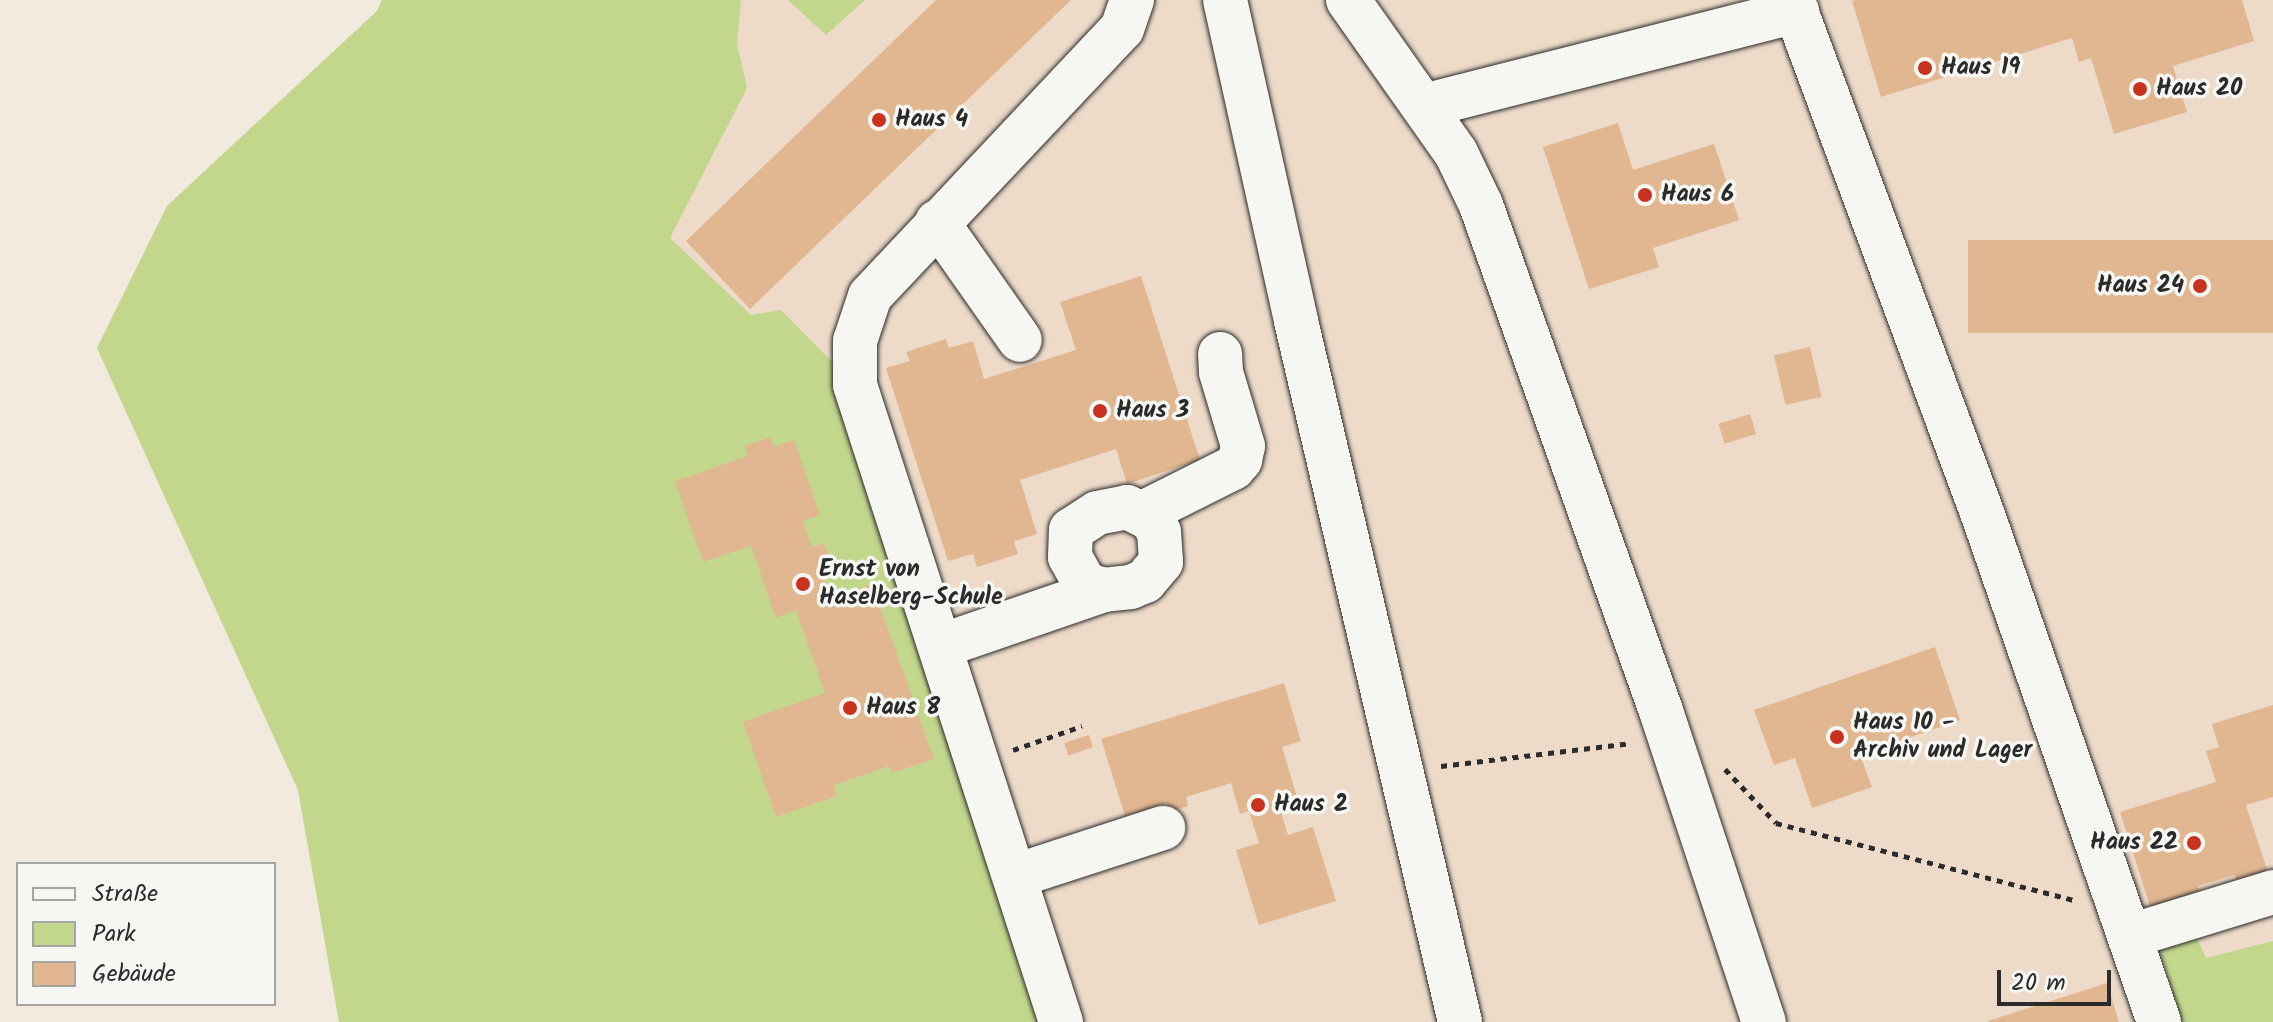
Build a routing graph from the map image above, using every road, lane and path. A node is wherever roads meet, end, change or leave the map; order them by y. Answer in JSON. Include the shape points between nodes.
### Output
{"nodes":[{"id":1,"x":1132,"y":0,"type":"edge"},
{"id":2,"x":1225,"y":0,"type":"edge"},
{"id":3,"x":1348,"y":0,"type":"edge"},
{"id":4,"x":1795,"y":6,"type":"edge"},
{"id":5,"x":1424,"y":106,"type":"junction"},
{"id":6,"x":937,"y":222,"type":"junction"},
{"id":7,"x":1020,"y":340,"type":"dead end"},
{"id":8,"x":1220,"y":354,"type":"dead end"},
{"id":9,"x":1143,"y":513,"type":"junction"},
{"id":10,"x":1104,"y":590,"type":"junction"},
{"id":11,"x":941,"y":646,"type":"junction"},
{"id":12,"x":1082,"y":726,"type":"dead end"},
{"id":13,"x":1669,"y":738,"type":"junction"},
{"id":14,"x":978,"y":763,"type":"junction"},
{"id":15,"x":1401,"y":771,"type":"junction"},
{"id":16,"x":1163,"y":828,"type":"dead end"},
{"id":17,"x":1015,"y":876,"type":"junction"},
{"id":18,"x":2273,"y":892,"type":"edge"},
{"id":19,"x":2126,"y":924,"type":"junction"},
{"id":20,"x":1061,"y":1022,"type":"edge"},
{"id":21,"x":1460,"y":1022,"type":"edge"},
{"id":22,"x":1764,"y":1022,"type":"edge"},
{"id":23,"x":2159,"y":1022,"type":"edge"}],
"edges":[{"from":1,"to":6,"type":"lane","via":[[1122,29]]},
{"from":2,"to":15,"type":"lane"},
{"from":3,"to":5,"type":"lane"},
{"from":4,"to":5,"type":"lane"},
{"from":4,"to":19,"type":"lane","via":[[1975,493]]},
{"from":5,"to":13,"type":"lane","via":[[1456,153],[1485,217]]},
{"from":6,"to":7,"type":"lane"},
{"from":6,"to":11,"type":"lane","via":[[870,296],[855,341],[855,385]]},
{"from":8,"to":9,"type":"lane","via":[[1243,446],[1240,460]]},
{"from":9,"to":10,"type":"lane","via":[[1159,532],[1161,562],[1145,581]]},
{"from":9,"to":10,"type":"lane","via":[[1127,507],[1110,509],[1071,530],[1075,572],[1085,584]]},
{"from":10,"to":11,"type":"lane"},
{"from":11,"to":14,"type":"lane"},
{"from":12,"to":14,"type":"path"},
{"from":13,"to":15,"type":"path"},
{"from":13,"to":19,"type":"path","via":[[1705,748],[1776,823]]},
{"from":13,"to":22,"type":"lane"},
{"from":14,"to":17,"type":"lane"},
{"from":15,"to":21,"type":"lane"},
{"from":16,"to":17,"type":"lane"},
{"from":17,"to":20,"type":"lane"},
{"from":18,"to":19,"type":"lane"},
{"from":19,"to":23,"type":"lane"}]}
